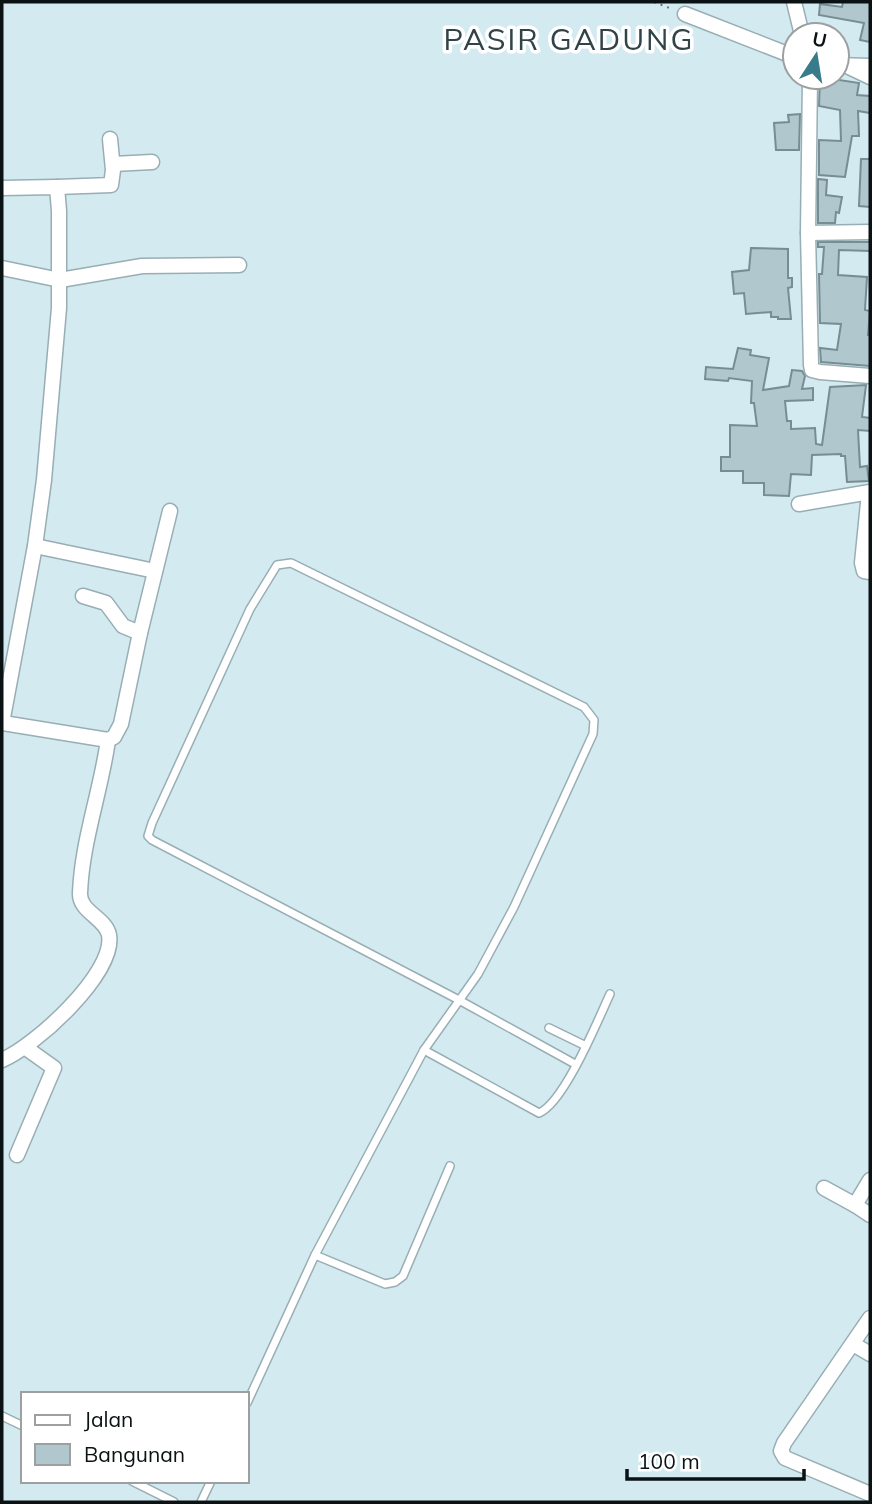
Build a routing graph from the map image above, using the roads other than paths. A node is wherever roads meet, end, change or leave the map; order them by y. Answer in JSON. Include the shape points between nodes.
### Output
{"nodes":[{"id":1,"x":793,"y":2,"type":"edge"},
{"id":2,"x":685,"y":14,"type":"road end"},
{"id":3,"x":798,"y":21,"type":"edge"},
{"id":4,"x":781,"y":52,"type":"edge"},
{"id":5,"x":851,"y":65,"type":"edge"},
{"id":6,"x":870,"y":66,"type":"edge"},
{"id":7,"x":851,"y":69,"type":"edge"},
{"id":8,"x":870,"y":77,"type":"edge"},
{"id":9,"x":810,"y":91,"type":"edge"},
{"id":10,"x":110,"y":139,"type":"dead end"},
{"id":11,"x":152,"y":163,"type":"dead end"},
{"id":12,"x":113,"y":164,"type":"junction"},
{"id":13,"x":57,"y":187,"type":"junction"},
{"id":14,"x":2,"y":188,"type":"edge"},
{"id":15,"x":870,"y":232,"type":"edge"},
{"id":16,"x":808,"y":233,"type":"junction"},
{"id":17,"x":239,"y":265,"type":"dead end"},
{"id":18,"x":2,"y":268,"type":"edge"},
{"id":19,"x":60,"y":279,"type":"junction"},
{"id":20,"x":870,"y":376,"type":"edge"},
{"id":21,"x":870,"y":493,"type":"edge"},
{"id":22,"x":799,"y":504,"type":"dead end"},
{"id":23,"x":170,"y":511,"type":"dead end"},
{"id":24,"x":35,"y":546,"type":"junction"},
{"id":25,"x":155,"y":571,"type":"junction"},
{"id":26,"x":870,"y":572,"type":"edge"},
{"id":27,"x":83,"y":596,"type":"dead end"},
{"id":28,"x":140,"y":633,"type":"junction"},
{"id":29,"x":2,"y":723,"type":"edge"},
{"id":30,"x":108,"y":740,"type":"junction"},
{"id":31,"x":610,"y":994,"type":"dead end"},
{"id":32,"x":458,"y":1000,"type":"junction"},
{"id":33,"x":549,"y":1028,"type":"dead end"},
{"id":34,"x":586,"y":1046,"type":"junction"},
{"id":35,"x":26,"y":1048,"type":"junction"},
{"id":36,"x":424,"y":1050,"type":"junction"},
{"id":37,"x":2,"y":1060,"type":"edge"},
{"id":38,"x":575,"y":1064,"type":"junction"},
{"id":39,"x":17,"y":1155,"type":"dead end"},
{"id":40,"x":450,"y":1166,"type":"dead end"},
{"id":41,"x":870,"y":1181,"type":"edge"},
{"id":42,"x":824,"y":1188,"type":"dead end"},
{"id":43,"x":855,"y":1205,"type":"junction"},
{"id":44,"x":870,"y":1215,"type":"edge"},
{"id":45,"x":315,"y":1255,"type":"junction"},
{"id":46,"x":870,"y":1318,"type":"edge"},
{"id":47,"x":853,"y":1344,"type":"junction"},
{"id":48,"x":870,"y":1354,"type":"edge"},
{"id":49,"x":248,"y":1401,"type":"edge"},
{"id":50,"x":2,"y":1416,"type":"edge"},
{"id":51,"x":21,"y":1425,"type":"edge"},
{"id":52,"x":136,"y":1483,"type":"edge"},
{"id":53,"x":210,"y":1483,"type":"edge"},
{"id":54,"x":870,"y":1494,"type":"edge"},
{"id":55,"x":174,"y":1502,"type":"edge"},
{"id":56,"x":201,"y":1502,"type":"edge"}],
"edges":[{"from":1,"to":3,"type":"street"},
{"from":2,"to":4,"type":"street"},
{"from":5,"to":6,"type":"street"},
{"from":7,"to":8,"type":"street"},
{"from":9,"to":16,"type":"street"},
{"from":10,"to":12,"type":"street"},
{"from":11,"to":12,"type":"street"},
{"from":12,"to":13,"type":"street","via":[[111,185]]},
{"from":13,"to":14,"type":"street"},
{"from":13,"to":19,"type":"street"},
{"from":15,"to":16,"type":"street"},
{"from":16,"to":20,"type":"street","via":[[813,370]]},
{"from":17,"to":19,"type":"street","via":[[142,266]]},
{"from":18,"to":19,"type":"street"},
{"from":19,"to":24,"type":"street"},
{"from":21,"to":22,"type":"street"},
{"from":21,"to":26,"type":"street","via":[[862,563],[864,571]]},
{"from":23,"to":25,"type":"street"},
{"from":24,"to":25,"type":"street"},
{"from":24,"to":29,"type":"street"},
{"from":25,"to":28,"type":"street"},
{"from":27,"to":28,"type":"street","via":[[106,603],[122,626]]},
{"from":28,"to":30,"type":"street","via":[[121,724]]},
{"from":29,"to":30,"type":"street"},
{"from":30,"to":35,"type":"street","via":[[80,898],[107,928],[110,943],[105,961],[90,982]]},
{"from":31,"to":34,"type":"lane"},
{"from":32,"to":32,"type":"lane","via":[[148,836],[250,609],[277,565],[303,569],[584,707],[594,720],[593,734],[514,907],[478,974]]},
{"from":32,"to":36,"type":"lane"},
{"from":32,"to":38,"type":"lane"},
{"from":33,"to":34,"type":"lane"},
{"from":34,"to":38,"type":"lane"},
{"from":35,"to":37,"type":"street"},
{"from":35,"to":39,"type":"street","via":[[54,1068]]},
{"from":36,"to":38,"type":"lane","via":[[539,1113],[553,1102]]},
{"from":36,"to":45,"type":"lane"},
{"from":40,"to":45,"type":"lane","via":[[403,1276],[395,1282],[385,1284]]},
{"from":41,"to":43,"type":"street"},
{"from":42,"to":43,"type":"street"},
{"from":43,"to":44,"type":"street"},
{"from":45,"to":49,"type":"lane"},
{"from":46,"to":47,"type":"street"},
{"from":47,"to":48,"type":"street"},
{"from":47,"to":54,"type":"street","via":[[781,1451],[785,1458]]},
{"from":50,"to":51,"type":"lane"},
{"from":52,"to":55,"type":"lane"},
{"from":53,"to":56,"type":"lane"}]}
